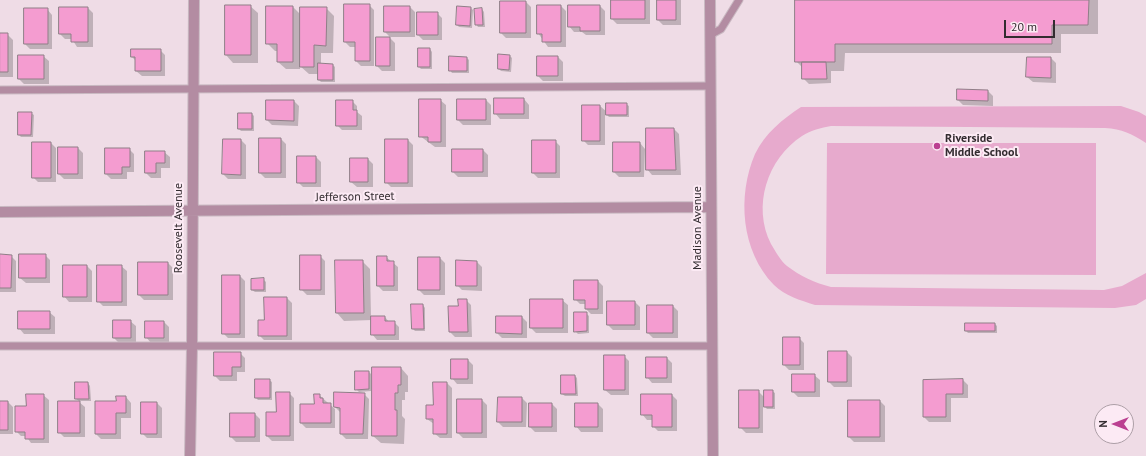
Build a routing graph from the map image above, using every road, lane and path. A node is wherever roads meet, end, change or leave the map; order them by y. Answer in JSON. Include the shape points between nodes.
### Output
{"nodes":[{"id":1,"x":194,"y":0,"type":"edge"},
{"id":2,"x":710,"y":0,"type":"edge"},
{"id":3,"x":739,"y":0,"type":"edge"},
{"id":4,"x":710,"y":35,"type":"junction"},
{"id":5,"x":710,"y":86,"type":"junction"},
{"id":6,"x":194,"y":88,"type":"junction"},
{"id":7,"x":0,"y":90,"type":"edge"},
{"id":8,"x":711,"y":206,"type":"junction"},
{"id":9,"x":0,"y":212,"type":"edge"},
{"id":10,"x":192,"y":212,"type":"junction"},
{"id":11,"x":0,"y":346,"type":"edge"},
{"id":12,"x":192,"y":346,"type":"junction"},
{"id":13,"x":712,"y":346,"type":"junction"},
{"id":14,"x":190,"y":456,"type":"edge"},
{"id":15,"x":713,"y":456,"type":"edge"}],
"edges":[{"from":1,"to":6,"type":"street","name":"Roosevelt Avenue"},
{"from":2,"to":4,"type":"street","name":"Madison Avenue"},
{"from":3,"to":4,"type":"lane","via":[[721,29]]},
{"from":4,"to":5,"type":"street","name":"Madison Avenue"},
{"from":5,"to":6,"type":"lane"},
{"from":5,"to":8,"type":"street","name":"Madison Avenue"},
{"from":6,"to":7,"type":"lane"},
{"from":6,"to":10,"type":"street","name":"Roosevelt Avenue"},
{"from":8,"to":10,"type":"street","name":"Jefferson Street"},
{"from":8,"to":13,"type":"street","name":"Madison Avenue"},
{"from":9,"to":10,"type":"street","name":"Jefferson Street"},
{"from":10,"to":12,"type":"street","name":"Roosevelt Avenue"},
{"from":11,"to":12,"type":"lane"},
{"from":12,"to":13,"type":"lane"},
{"from":12,"to":14,"type":"street","name":"Roosevelt Avenue"},
{"from":13,"to":15,"type":"street","name":"Madison Avenue"}]}
